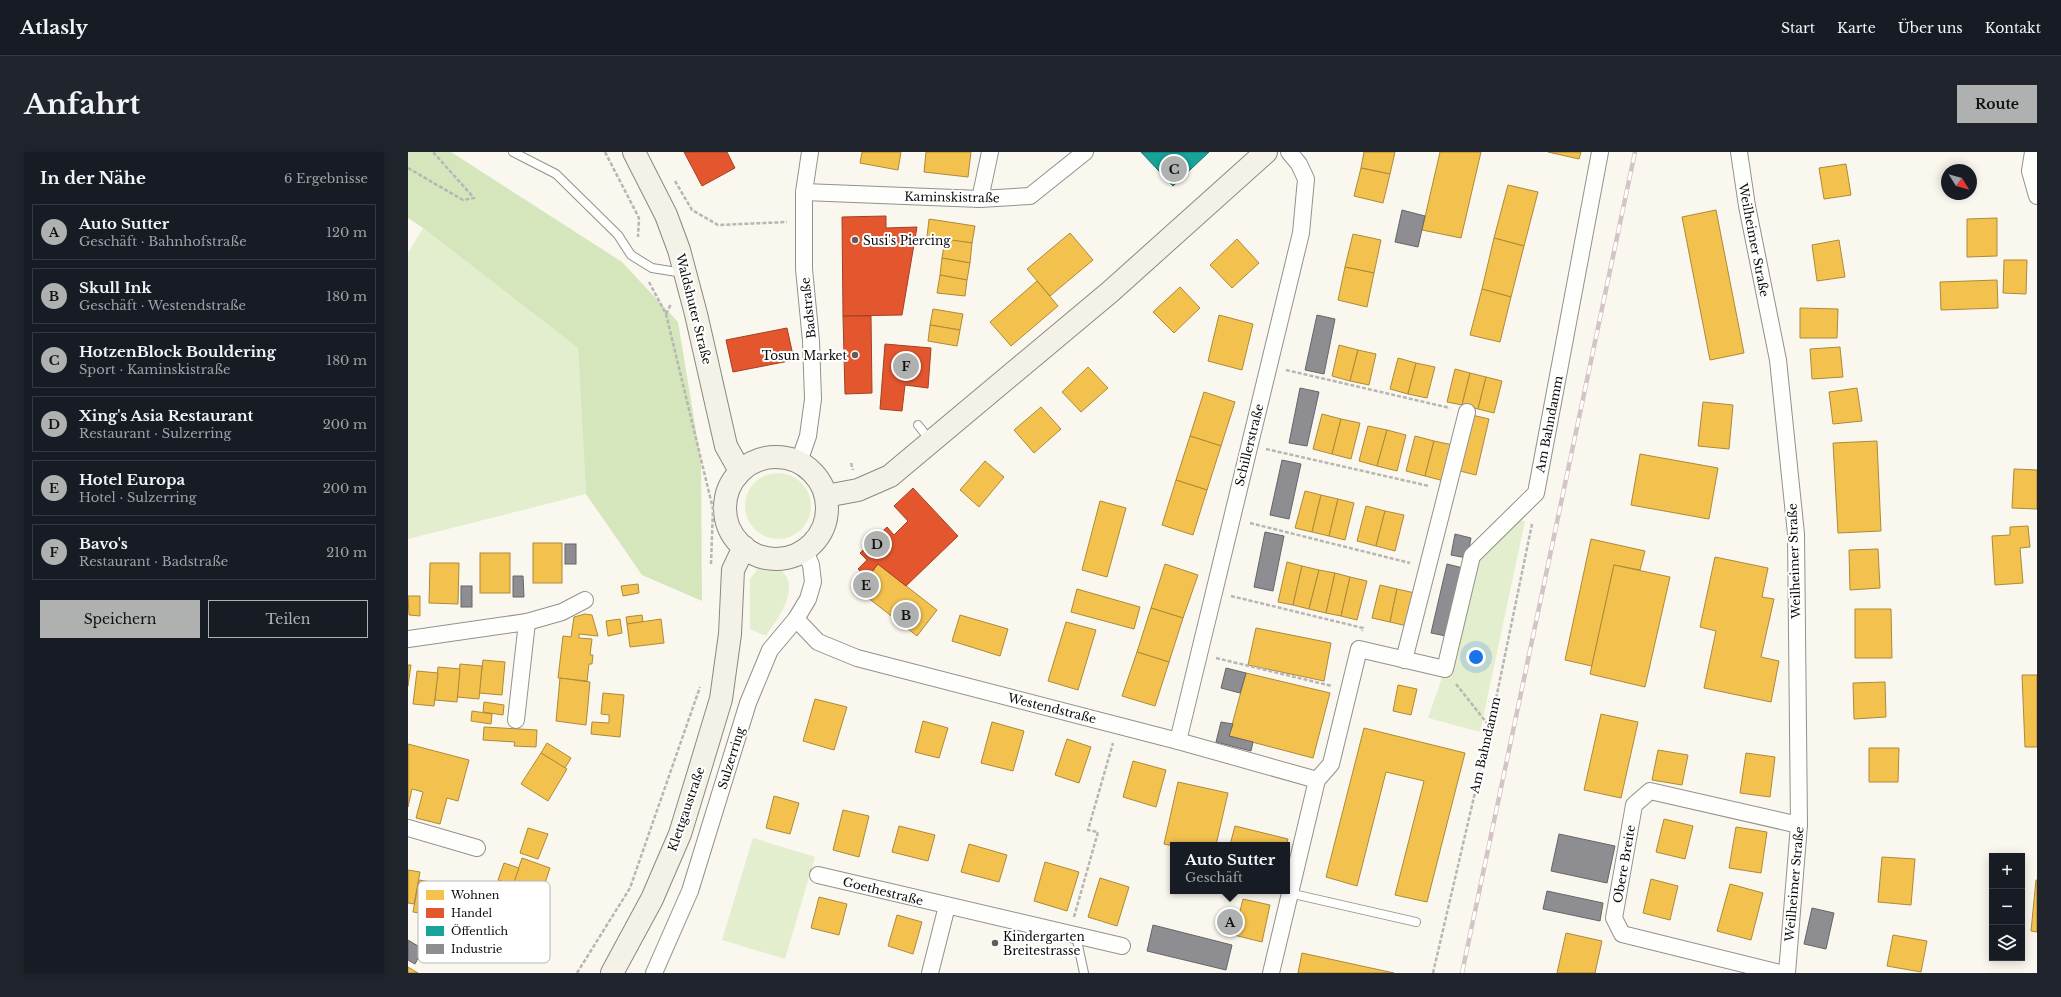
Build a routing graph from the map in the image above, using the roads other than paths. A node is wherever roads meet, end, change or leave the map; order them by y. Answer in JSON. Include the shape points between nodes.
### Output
{"nodes":[{"id":1,"x":513,"y":152,"type":"edge"},
{"id":2,"x":634,"y":152,"type":"edge"},
{"id":3,"x":810,"y":152,"type":"edge"},
{"id":4,"x":990,"y":152,"type":"edge"},
{"id":5,"x":1085,"y":152,"type":"edge"},
{"id":6,"x":1266,"y":152,"type":"edge"},
{"id":7,"x":1289,"y":152,"type":"edge"},
{"id":8,"x":1600,"y":152,"type":"edge"},
{"id":9,"x":1739,"y":152,"type":"edge"},
{"id":10,"x":2019,"y":152,"type":"edge"},
{"id":11,"x":2032,"y":152,"type":"edge"},
{"id":12,"x":2030,"y":171,"type":"junction"},
{"id":13,"x":804,"y":192,"type":"junction"},
{"id":14,"x":2037,"y":196,"type":"edge"},
{"id":15,"x":980,"y":199,"type":"junction"},
{"id":16,"x":686,"y":273,"type":"junction"},
{"id":17,"x":1466,"y":412,"type":"road end"},
{"id":18,"x":799,"y":462,"type":"junction"},
{"id":19,"x":740,"y":471,"type":"junction"},
{"id":20,"x":826,"y":496,"type":"junction"},
{"id":21,"x":744,"y":547,"type":"junction"},
{"id":22,"x":805,"y":550,"type":"junction"},
{"id":23,"x":585,"y":600,"type":"dead end"},
{"id":24,"x":796,"y":619,"type":"junction"},
{"id":25,"x":526,"y":622,"type":"junction"},
{"id":26,"x":408,"y":639,"type":"edge"},
{"id":27,"x":1404,"y":660,"type":"junction"},
{"id":28,"x":516,"y":720,"type":"dead end"},
{"id":29,"x":1178,"y":741,"type":"junction"},
{"id":30,"x":1317,"y":780,"type":"junction"},
{"id":31,"x":1799,"y":825,"type":"junction"},
{"id":32,"x":408,"y":828,"type":"edge"},
{"id":33,"x":477,"y":848,"type":"dead end"},
{"id":34,"x":818,"y":875,"type":"dead end"},
{"id":35,"x":1290,"y":889,"type":"edge"},
{"id":36,"x":1290,"y":893,"type":"edge"},
{"id":37,"x":1289,"y":894,"type":"edge"},
{"id":38,"x":947,"y":906,"type":"junction"},
{"id":39,"x":1416,"y":922,"type":"dead end"},
{"id":40,"x":1072,"y":935,"type":"junction"},
{"id":41,"x":1122,"y":946,"type":"dead end"},
{"id":42,"x":612,"y":973,"type":"edge"},
{"id":43,"x":654,"y":973,"type":"edge"},
{"id":44,"x":930,"y":973,"type":"edge"},
{"id":45,"x":1084,"y":973,"type":"edge"},
{"id":46,"x":1272,"y":973,"type":"edge"},
{"id":47,"x":1780,"y":973,"type":"edge"},
{"id":48,"x":1786,"y":973,"type":"edge"}],
"edges":[{"from":1,"to":16,"type":"lane","via":[[556,174],[618,235],[636,258],[652,268]]},
{"from":2,"to":16,"type":"main road","name":"Waldshuter Straße","via":[[666,215]]},
{"from":3,"to":13,"type":"street","name":"Badstraße"},
{"from":4,"to":15,"type":"street"},
{"from":5,"to":15,"type":"street","name":"Kaminskistraße","via":[[1030,196]]},
{"from":6,"to":20,"type":"main road","via":[[1110,292],[925,434],[890,476],[858,490]]},
{"from":7,"to":29,"type":"street","name":"Schillerstraße","via":[[1299,164],[1306,179],[1301,233]]},
{"from":8,"to":27,"type":"street","name":"Am Bahndamm","via":[[1536,493],[1472,556],[1445,669]]},
{"from":9,"to":31,"type":"street","name":"Weilheimer Straße","via":[[1747,206],[1778,360],[1796,534]]},
{"from":10,"to":12,"type":"street"},
{"from":11,"to":12,"type":"street"},
{"from":12,"to":14,"type":"street"},
{"from":13,"to":15,"type":"street","name":"Kaminskistraße"},
{"from":13,"to":18,"type":"street","name":"Badstraße","via":[[804,269],[811,340],[813,399],[808,436]]},
{"from":16,"to":19,"type":"main road","name":"Waldshuter Straße","via":[[726,446]]},
{"from":17,"to":27,"type":"street"},
{"from":18,"to":19,"type":"main road","via":[[771,457],[752,463]]},
{"from":18,"to":20,"type":"main road","via":[[810,468],[818,478]]},
{"from":19,"to":21,"type":"main road","via":[[728,492],[725,511],[730,529]]},
{"from":20,"to":22,"type":"main road","via":[[824,527],[814,543]]},
{"from":21,"to":22,"type":"main road","via":[[757,554],[778,558],[794,556]]},
{"from":21,"to":42,"type":"main road","name":"Klettgaustraße","via":[[734,570],[722,699],[680,834],[652,899]]},
{"from":22,"to":24,"type":"street","name":"Sulzerring","via":[[811,565],[812,582],[808,599]]},
{"from":23,"to":25,"type":"street","via":[[562,612]]},
{"from":24,"to":29,"type":"street","name":"Westendstraße","via":[[818,642],[857,658]]},
{"from":24,"to":43,"type":"street","name":"Sulzerring","via":[[770,650],[748,703],[690,891]]},
{"from":25,"to":26,"type":"street"},
{"from":25,"to":28,"type":"street"},
{"from":27,"to":30,"type":"street","via":[[1359,649],[1331,764]]},
{"from":29,"to":30,"type":"street","name":"Westendstraße"},
{"from":30,"to":35,"type":"street"},
{"from":31,"to":47,"type":"street","name":"Obere Breite","via":[[1650,791],[1634,805],[1614,918],[1622,934]]},
{"from":31,"to":48,"type":"street","name":"Weilheimer Straße"},
{"from":32,"to":33,"type":"street"},
{"from":34,"to":38,"type":"street","name":"Goethestraße"},
{"from":36,"to":39,"type":"lane"},
{"from":37,"to":46,"type":"street"},
{"from":38,"to":40,"type":"street","name":"Goethestraße"},
{"from":38,"to":44,"type":"street"},
{"from":40,"to":41,"type":"street","name":"Goethestraße"},
{"from":40,"to":45,"type":"lane"}]}
